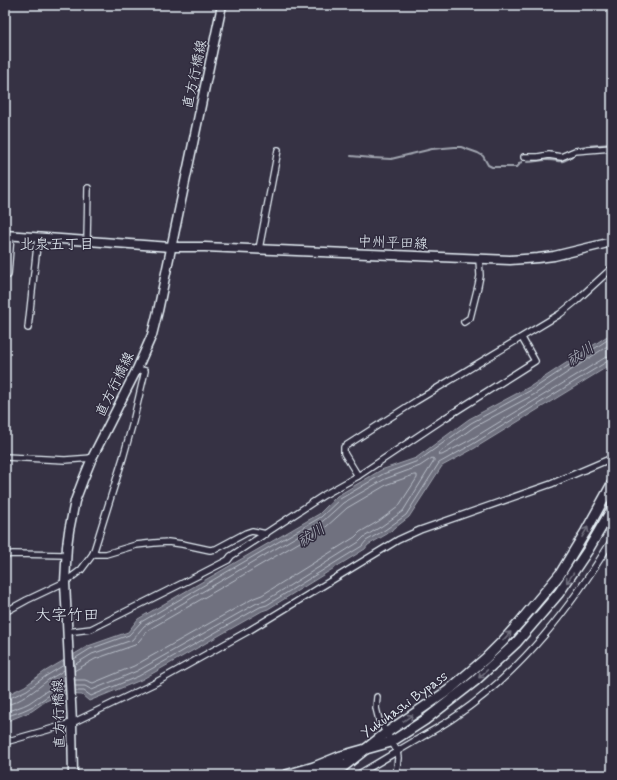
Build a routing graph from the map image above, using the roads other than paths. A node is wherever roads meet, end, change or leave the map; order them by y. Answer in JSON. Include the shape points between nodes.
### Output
{"nodes":[{"id":1,"x":222,"y":5,"type":"edge"},
{"id":2,"x":612,"y":148,"type":"edge"},
{"id":3,"x":278,"y":150,"type":"dead end"},
{"id":4,"x":524,"y":157,"type":"dead end"},
{"id":5,"x":88,"y":188,"type":"dead end"},
{"id":6,"x":8,"y":235,"type":"edge"},
{"id":7,"x":38,"y":237,"type":"junction"},
{"id":8,"x":87,"y":241,"type":"junction"},
{"id":9,"x":612,"y":242,"type":"edge"},
{"id":10,"x":171,"y":247,"type":"junction"},
{"id":11,"x":259,"y":249,"type":"junction"},
{"id":12,"x":479,"y":258,"type":"junction"},
{"id":13,"x":612,"y":268,"type":"edge"},
{"id":14,"x":8,"y":275,"type":"dead end"},
{"id":15,"x":464,"y":322,"type":"dead end"},
{"id":16,"x":28,"y":328,"type":"dead end"},
{"id":17,"x":522,"y":338,"type":"junction"},
{"id":18,"x":137,"y":369,"type":"junction"},
{"id":19,"x":5,"y":457,"type":"edge"},
{"id":20,"x":92,"y":458,"type":"junction"},
{"id":21,"x":612,"y":458,"type":"edge"},
{"id":22,"x":358,"y":476,"type":"junction"},
{"id":23,"x":612,"y":484,"type":"edge"},
{"id":24,"x":612,"y":509,"type":"edge"},
{"id":25,"x":266,"y":534,"type":"junction"},
{"id":26,"x":612,"y":540,"type":"edge"},
{"id":27,"x":93,"y":554,"type":"junction"},
{"id":28,"x":5,"y":555,"type":"edge"},
{"id":29,"x":66,"y":555,"type":"junction"},
{"id":30,"x":65,"y":582,"type":"junction"},
{"id":31,"x":5,"y":612,"type":"edge"},
{"id":32,"x":68,"y":632,"type":"junction"},
{"id":33,"x":377,"y":697,"type":"dead end"},
{"id":34,"x":72,"y":720,"type":"junction"},
{"id":35,"x":386,"y":733,"type":"junction"},
{"id":36,"x":5,"y":742,"type":"edge"},
{"id":37,"x":391,"y":742,"type":"junction"},
{"id":38,"x":365,"y":749,"type":"junction"},
{"id":39,"x":397,"y":751,"type":"junction"},
{"id":40,"x":73,"y":775,"type":"edge"},
{"id":41,"x":286,"y":775,"type":"edge"},
{"id":42,"x":314,"y":775,"type":"edge"},
{"id":43,"x":329,"y":775,"type":"edge"},
{"id":44,"x":357,"y":775,"type":"edge"},
{"id":45,"x":396,"y":775,"type":"edge"}],
"edges":[{"from":1,"to":10,"type":"main road","name":"直方行橋線"},
{"from":2,"to":4,"type":"street","via":[[574,151],[561,157]]},
{"from":3,"to":11,"type":"street"},
{"from":5,"to":8,"type":"street"},
{"from":6,"to":7,"type":"main road","name":"中州平田線"},
{"from":6,"to":14,"type":"street"},
{"from":7,"to":8,"type":"main road","name":"中州平田線"},
{"from":7,"to":16,"type":"street"},
{"from":8,"to":10,"type":"main road","name":"中州平田線"},
{"from":9,"to":12,"type":"main road","name":"中州平田線","via":[[538,258]]},
{"from":10,"to":11,"type":"main road","name":"中州平田線"},
{"from":10,"to":18,"type":"main road","name":"直方行橋線","via":[[152,335]]},
{"from":11,"to":12,"type":"main road","name":"中州平田線"},
{"from":12,"to":15,"type":"street","via":[[478,286],[470,318]]},
{"from":13,"to":17,"type":"street","via":[[560,314]]},
{"from":17,"to":22,"type":"street","via":[[535,361]]},
{"from":17,"to":22,"type":"street","via":[[344,447],[344,454]]},
{"from":18,"to":20,"type":"main road","name":"直方行橋線"},
{"from":18,"to":27,"type":"street","via":[[145,371],[133,422]]},
{"from":19,"to":20,"type":"street","via":[[65,460]]},
{"from":20,"to":29,"type":"main road","name":"直方行橋線","via":[[75,501]]},
{"from":21,"to":34,"type":"street","via":[[551,484],[398,540],[193,663]]},
{"from":22,"to":25,"type":"street"},
{"from":35,"to":23,"type":"highway","name":"Yukuhashi Bypass","one_way":true,"via":[[449,690],[486,658],[519,623],[560,574]]},
{"from":24,"to":37,"type":"highway","name":"Yukuhashi Bypass","one_way":true,"via":[[566,582],[516,643],[475,681],[425,720]]},
{"from":25,"to":27,"type":"street","via":[[252,531],[210,550],[168,542],[136,545],[106,554]]},
{"from":25,"to":32,"type":"street","via":[[228,560],[91,629]]},
{"from":26,"to":39,"type":"street","via":[[553,626],[499,682],[455,717]]},
{"from":27,"to":30,"type":"street","via":[[81,570]]},
{"from":28,"to":29,"type":"street"},
{"from":29,"to":30,"type":"main road","name":"直方行橋線"},
{"from":30,"to":31,"type":"street"},
{"from":30,"to":32,"type":"main road","name":"直方行橋線"},
{"from":32,"to":34,"type":"main road","name":"直方行橋線"},
{"from":33,"to":35,"type":"street","via":[[379,720]]},
{"from":34,"to":36,"type":"street"},
{"from":34,"to":40,"type":"main road","name":"直方行橋線"},
{"from":35,"to":37,"type":"street"},
{"from":35,"to":38,"type":"highway","name":"Yukuhashi Bypass"},
{"from":37,"to":38,"type":"highway","name":"Yukuhashi Bypass"},
{"from":37,"to":39,"type":"street"},
{"from":38,"to":41,"type":"highway"},
{"from":38,"to":42,"type":"highway"},
{"from":38,"to":43,"type":"highway"},
{"from":39,"to":44,"type":"street"},
{"from":39,"to":45,"type":"street"}]}
